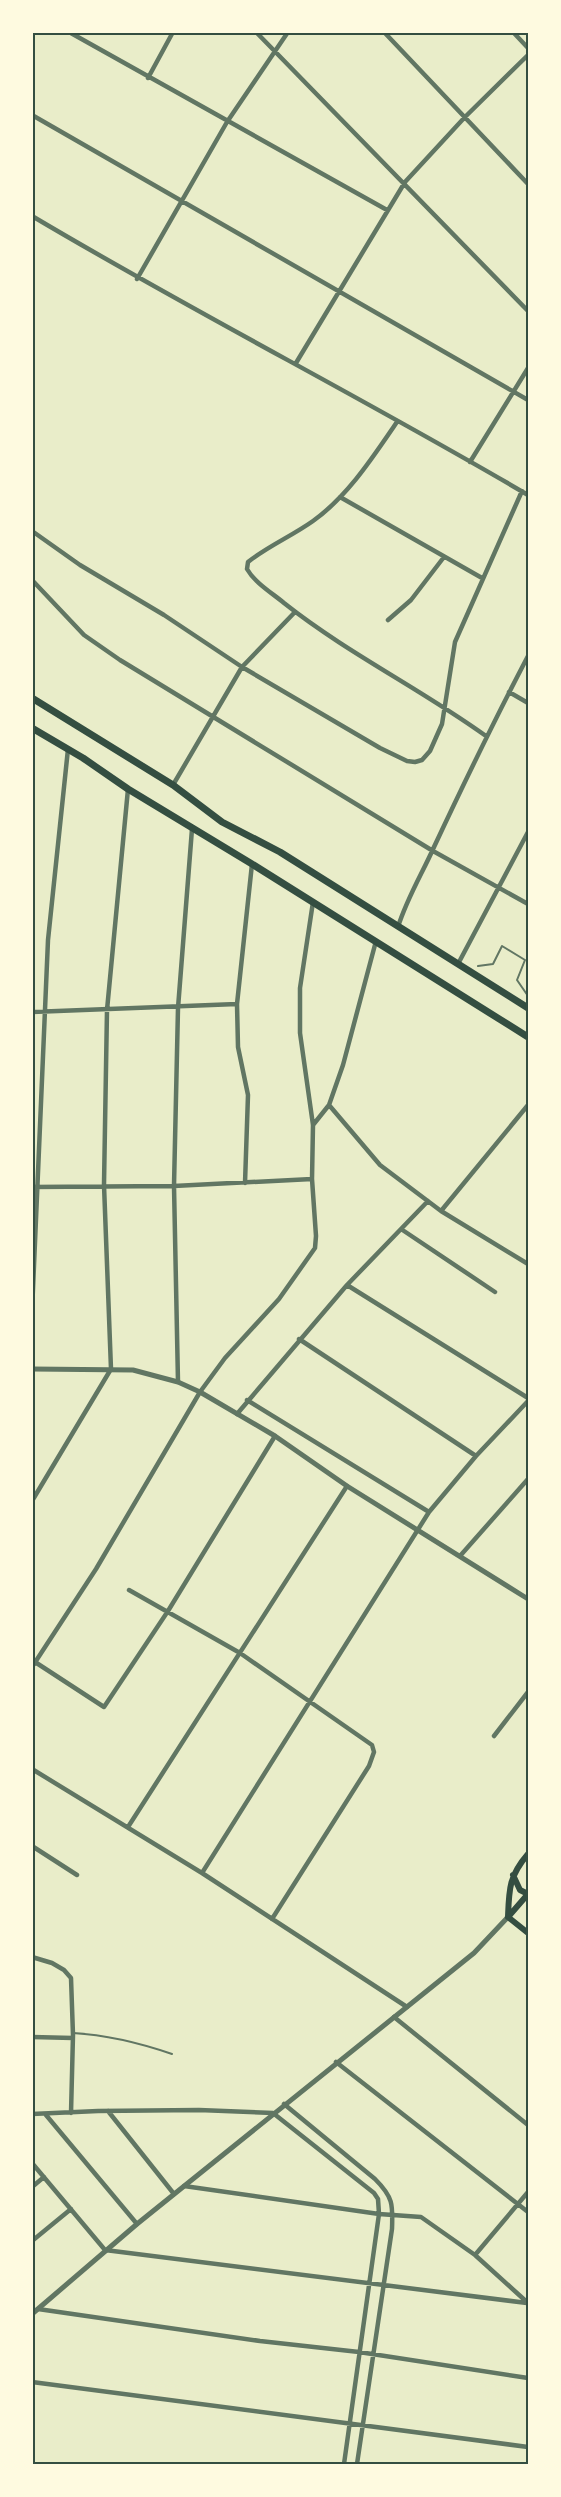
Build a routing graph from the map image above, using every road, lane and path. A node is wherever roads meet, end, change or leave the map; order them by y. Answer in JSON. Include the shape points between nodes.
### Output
{"nodes":[{"id":1,"x":69,"y":32,"type":"edge"},
{"id":2,"x":173,"y":32,"type":"edge"},
{"id":3,"x":256,"y":32,"type":"edge"},
{"id":4,"x":288,"y":32,"type":"edge"},
{"id":5,"x":384,"y":32,"type":"edge"},
{"id":6,"x":513,"y":32,"type":"edge"},
{"id":7,"x":528,"y":48,"type":"edge"},
{"id":8,"x":274,"y":51,"type":"junction"},
{"id":9,"x":528,"y":55,"type":"edge"},
{"id":10,"x":148,"y":78,"type":"junction"},
{"id":11,"x":32,"y":114,"type":"edge"},
{"id":12,"x":466,"y":117,"type":"junction"},
{"id":13,"x":227,"y":122,"type":"junction"},
{"id":14,"x":405,"y":182,"type":"junction"},
{"id":15,"x":528,"y":184,"type":"edge"},
{"id":16,"x":183,"y":202,"type":"junction"},
{"id":17,"x":387,"y":210,"type":"junction"},
{"id":18,"x":32,"y":216,"type":"edge"},
{"id":19,"x":137,"y":279,"type":"junction"},
{"id":20,"x":339,"y":292,"type":"junction"},
{"id":21,"x":528,"y":311,"type":"edge"},
{"id":22,"x":296,"y":364,"type":"junction"},
{"id":23,"x":528,"y":368,"type":"edge"},
{"id":24,"x":513,"y":391,"type":"junction"},
{"id":25,"x":528,"y":400,"type":"edge"},
{"id":26,"x":397,"y":422,"type":"junction"},
{"id":27,"x":470,"y":462,"type":"junction"},
{"id":28,"x":522,"y":491,"type":"junction"},
{"id":29,"x":528,"y":495,"type":"edge"},
{"id":30,"x":340,"y":497,"type":"junction"},
{"id":31,"x":32,"y":531,"type":"edge"},
{"id":32,"x":444,"y":557,"type":"junction"},
{"id":33,"x":482,"y":578,"type":"junction"},
{"id":34,"x":33,"y":580,"type":"edge"},
{"id":35,"x":295,"y":612,"type":"junction"},
{"id":36,"x":388,"y":620,"type":"dead end"},
{"id":37,"x":528,"y":656,"type":"edge"},
{"id":38,"x":242,"y":667,"type":"junction"},
{"id":39,"x":510,"y":692,"type":"junction"},
{"id":40,"x":32,"y":698,"type":"edge"},
{"id":41,"x":528,"y":703,"type":"edge"},
{"id":42,"x":444,"y":706,"type":"junction"},
{"id":43,"x":212,"y":717,"type":"junction"},
{"id":44,"x":32,"y":728,"type":"edge"},
{"id":45,"x":486,"y":736,"type":"junction"},
{"id":46,"x":68,"y":748,"type":"junction"},
{"id":47,"x":173,"y":784,"type":"junction"},
{"id":48,"x":128,"y":789,"type":"junction"},
{"id":49,"x":192,"y":829,"type":"junction"},
{"id":50,"x":528,"y":832,"type":"edge"},
{"id":51,"x":433,"y":851,"type":"junction"},
{"id":52,"x":252,"y":864,"type":"junction"},
{"id":53,"x":498,"y":888,"type":"junction"},
{"id":54,"x":313,"y":902,"type":"junction"},
{"id":55,"x":528,"y":904,"type":"edge"},
{"id":56,"x":398,"y":927,"type":"junction"},
{"id":57,"x":376,"y":941,"type":"junction"},
{"id":58,"x":458,"y":964,"type":"junction"},
{"id":59,"x":478,"y":966,"type":"dead end"},
{"id":60,"x":528,"y":996,"type":"edge"},
{"id":61,"x":237,"y":1004,"type":"junction"},
{"id":62,"x":107,"y":1008,"type":"junction"},
{"id":63,"x":178,"y":1008,"type":"junction"},
{"id":64,"x":528,"y":1008,"type":"edge"},
{"id":65,"x":44,"y":1011,"type":"junction"},
{"id":66,"x":32,"y":1012,"type":"edge"},
{"id":67,"x":528,"y":1037,"type":"edge"},
{"id":68,"x":329,"y":1105,"type":"junction"},
{"id":69,"x":528,"y":1105,"type":"edge"},
{"id":70,"x":313,"y":1125,"type":"junction"},
{"id":71,"x":312,"y":1179,"type":"junction"},
{"id":72,"x":245,"y":1183,"type":"junction"},
{"id":73,"x":104,"y":1185,"type":"junction"},
{"id":74,"x":32,"y":1186,"type":"edge"},
{"id":75,"x":174,"y":1186,"type":"junction"},
{"id":76,"x":38,"y":1187,"type":"junction"},
{"id":77,"x":428,"y":1201,"type":"junction"},
{"id":78,"x":441,"y":1211,"type":"junction"},
{"id":79,"x":401,"y":1229,"type":"junction"},
{"id":80,"x":526,"y":1263,"type":"edge"},
{"id":81,"x":347,"y":1285,"type":"junction"},
{"id":82,"x":495,"y":1292,"type":"dead end"},
{"id":83,"x":32,"y":1312,"type":"edge"},
{"id":84,"x":299,"y":1340,"type":"junction"},
{"id":85,"x":32,"y":1369,"type":"edge"},
{"id":86,"x":111,"y":1369,"type":"junction"},
{"id":87,"x":178,"y":1382,"type":"junction"},
{"id":88,"x":200,"y":1392,"type":"junction"},
{"id":89,"x":247,"y":1400,"type":"junction"},
{"id":90,"x":528,"y":1400,"type":"edge"},
{"id":91,"x":237,"y":1414,"type":"junction"},
{"id":92,"x":275,"y":1436,"type":"junction"},
{"id":93,"x":476,"y":1456,"type":"junction"},
{"id":94,"x":528,"y":1479,"type":"edge"},
{"id":95,"x":347,"y":1486,"type":"junction"},
{"id":96,"x":32,"y":1501,"type":"edge"},
{"id":97,"x":428,"y":1512,"type":"junction"},
{"id":98,"x":418,"y":1531,"type":"junction"},
{"id":99,"x":460,"y":1556,"type":"junction"},
{"id":100,"x":129,"y":1590,"type":"dead end"},
{"id":101,"x":528,"y":1599,"type":"edge"},
{"id":102,"x":168,"y":1611,"type":"junction"},
{"id":103,"x":240,"y":1653,"type":"junction"},
{"id":104,"x":34,"y":1664,"type":"edge"},
{"id":105,"x":528,"y":1692,"type":"edge"},
{"id":106,"x":310,"y":1700,"type":"junction"},
{"id":107,"x":494,"y":1736,"type":"dead end"},
{"id":108,"x":32,"y":1769,"type":"edge"},
{"id":109,"x":128,"y":1827,"type":"junction"},
{"id":110,"x":32,"y":1846,"type":"edge"},
{"id":111,"x":528,"y":1854,"type":"edge"},
{"id":112,"x":202,"y":1873,"type":"junction"},
{"id":113,"x":77,"y":1875,"type":"dead end"},
{"id":114,"x":514,"y":1875,"type":"junction"},
{"id":115,"x":528,"y":1894,"type":"edge"},
{"id":116,"x":508,"y":1917,"type":"junction"},
{"id":117,"x":272,"y":1919,"type":"junction"},
{"id":118,"x":528,"y":1933,"type":"edge"},
{"id":119,"x":32,"y":1957,"type":"edge"},
{"id":120,"x":407,"y":2007,"type":"junction"},
{"id":121,"x":394,"y":2017,"type":"junction"},
{"id":122,"x":32,"y":2036,"type":"edge"},
{"id":123,"x":73,"y":2036,"type":"junction"},
{"id":124,"x":172,"y":2054,"type":"dead end"},
{"id":125,"x":336,"y":2062,"type":"junction"},
{"id":126,"x":284,"y":2104,"type":"junction"},
{"id":127,"x":108,"y":2110,"type":"junction"},
{"id":128,"x":72,"y":2113,"type":"junction"},
{"id":129,"x":273,"y":2113,"type":"junction"},
{"id":130,"x":32,"y":2114,"type":"edge"},
{"id":131,"x":46,"y":2114,"type":"junction"},
{"id":132,"x":528,"y":2125,"type":"edge"},
{"id":133,"x":32,"y":2164,"type":"edge"},
{"id":134,"x":44,"y":2178,"type":"junction"},
{"id":135,"x":184,"y":2186,"type":"junction"},
{"id":136,"x":32,"y":2187,"type":"edge"},
{"id":137,"x":528,"y":2192,"type":"edge"},
{"id":138,"x":174,"y":2194,"type":"junction"},
{"id":139,"x":519,"y":2204,"type":"junction"},
{"id":140,"x":71,"y":2209,"type":"junction"},
{"id":141,"x":528,"y":2212,"type":"edge"},
{"id":142,"x":379,"y":2214,"type":"junction"},
{"id":143,"x":393,"y":2215,"type":"junction"},
{"id":144,"x":138,"y":2224,"type":"junction"},
{"id":145,"x":32,"y":2241,"type":"edge"},
{"id":146,"x":106,"y":2250,"type":"junction"},
{"id":147,"x":475,"y":2255,"type":"junction"},
{"id":148,"x":369,"y":2283,"type":"junction"},
{"id":149,"x":383,"y":2285,"type":"junction"},
{"id":150,"x":528,"y":2304,"type":"edge"},
{"id":151,"x":38,"y":2309,"type":"junction"},
{"id":152,"x":32,"y":2314,"type":"edge"},
{"id":153,"x":359,"y":2352,"type":"junction"},
{"id":154,"x":372,"y":2354,"type":"junction"},
{"id":155,"x":528,"y":2378,"type":"edge"},
{"id":156,"x":32,"y":2382,"type":"edge"},
{"id":157,"x":350,"y":2423,"type":"junction"},
{"id":158,"x":363,"y":2425,"type":"junction"},
{"id":159,"x":528,"y":2447,"type":"edge"},
{"id":160,"x":344,"y":2464,"type":"edge"},
{"id":161,"x":357,"y":2464,"type":"edge"}],
"edges":[{"from":1,"to":10,"type":"street"},
{"from":2,"to":10,"type":"street"},
{"from":3,"to":8,"type":"street"},
{"from":4,"to":8,"type":"street"},
{"from":5,"to":12,"type":"street"},
{"from":6,"to":7,"type":"street"},
{"from":8,"to":13,"type":"street"},
{"from":8,"to":14,"type":"street"},
{"from":9,"to":12,"type":"street"},
{"from":10,"to":13,"type":"street"},
{"from":11,"to":16,"type":"street"},
{"from":12,"to":14,"type":"street"},
{"from":12,"to":15,"type":"street"},
{"from":13,"to":16,"type":"street"},
{"from":13,"to":17,"type":"street"},
{"from":14,"to":17,"type":"street"},
{"from":14,"to":21,"type":"street"},
{"from":16,"to":19,"type":"street"},
{"from":16,"to":20,"type":"street"},
{"from":17,"to":20,"type":"street"},
{"from":18,"to":19,"type":"street"},
{"from":19,"to":22,"type":"street"},
{"from":20,"to":22,"type":"street"},
{"from":20,"to":24,"type":"street"},
{"from":22,"to":26,"type":"street"},
{"from":23,"to":24,"type":"street"},
{"from":24,"to":25,"type":"street"},
{"from":24,"to":27,"type":"street"},
{"from":26,"to":27,"type":"street"},
{"from":26,"to":30,"type":"street"},
{"from":27,"to":28,"type":"street"},
{"from":28,"to":29,"type":"street"},
{"from":28,"to":33,"type":"street"},
{"from":30,"to":32,"type":"street"},
{"from":30,"to":35,"type":"street","via":[[314,520],[252,558],[246,565],[255,578]]},
{"from":31,"to":38,"type":"street"},
{"from":32,"to":33,"type":"street"},
{"from":32,"to":36,"type":"street","via":[[411,600]]},
{"from":33,"to":42,"type":"street","via":[[455,642]]},
{"from":34,"to":43,"type":"street","via":[[94,643]]},
{"from":35,"to":38,"type":"street"},
{"from":35,"to":42,"type":"street"},
{"from":37,"to":39,"type":"street"},
{"from":38,"to":42,"type":"street","via":[[407,761],[422,760],[430,752],[442,724]]},
{"from":38,"to":43,"type":"street"},
{"from":39,"to":41,"type":"street"},
{"from":39,"to":45,"type":"street"},
{"from":40,"to":47,"type":"main road"},
{"from":42,"to":45,"type":"street"},
{"from":43,"to":47,"type":"street"},
{"from":43,"to":51,"type":"street"},
{"from":44,"to":46,"type":"main road"},
{"from":45,"to":51,"type":"street"},
{"from":46,"to":48,"type":"main road"},
{"from":46,"to":65,"type":"street"},
{"from":47,"to":56,"type":"main road","via":[[222,822],[280,852]]},
{"from":48,"to":49,"type":"main road"},
{"from":48,"to":62,"type":"street"},
{"from":49,"to":52,"type":"main road"},
{"from":49,"to":63,"type":"street"},
{"from":50,"to":53,"type":"street"},
{"from":51,"to":53,"type":"street"},
{"from":51,"to":56,"type":"street","via":[[405,903]]},
{"from":52,"to":54,"type":"main road"},
{"from":52,"to":61,"type":"street"},
{"from":53,"to":55,"type":"street"},
{"from":53,"to":58,"type":"street"},
{"from":54,"to":57,"type":"main road"},
{"from":54,"to":70,"type":"street","via":[[300,988],[300,1024]]},
{"from":56,"to":58,"type":"main road"},
{"from":57,"to":67,"type":"main road"},
{"from":57,"to":68,"type":"street"},
{"from":58,"to":64,"type":"main road"},
{"from":59,"to":60,"type":"lane","via":[[493,964],[502,946],[525,960],[517,980]]},
{"from":61,"to":63,"type":"street"},
{"from":61,"to":72,"type":"street","via":[[238,1047],[248,1095]]},
{"from":62,"to":63,"type":"street"},
{"from":62,"to":65,"type":"street"},
{"from":62,"to":73,"type":"street"},
{"from":63,"to":75,"type":"street"},
{"from":65,"to":66,"type":"street"},
{"from":65,"to":76,"type":"street"},
{"from":68,"to":70,"type":"street"},
{"from":68,"to":77,"type":"street","via":[[380,1165]]},
{"from":69,"to":78,"type":"street"},
{"from":70,"to":71,"type":"street"},
{"from":71,"to":72,"type":"street"},
{"from":71,"to":88,"type":"street","via":[[315,1248],[279,1299],[225,1358]]},
{"from":72,"to":75,"type":"street"},
{"from":73,"to":75,"type":"street"},
{"from":73,"to":76,"type":"street"},
{"from":73,"to":86,"type":"street"},
{"from":74,"to":76,"type":"street"},
{"from":75,"to":87,"type":"street"},
{"from":76,"to":83,"type":"street"},
{"from":77,"to":78,"type":"street"},
{"from":77,"to":79,"type":"street"},
{"from":78,"to":80,"type":"street"},
{"from":79,"to":81,"type":"street"},
{"from":79,"to":82,"type":"street"},
{"from":81,"to":84,"type":"street"},
{"from":81,"to":90,"type":"street"},
{"from":84,"to":89,"type":"street"},
{"from":84,"to":93,"type":"street"},
{"from":85,"to":86,"type":"street"},
{"from":86,"to":87,"type":"street","via":[[132,1370]]},
{"from":86,"to":96,"type":"street"},
{"from":87,"to":88,"type":"street"},
{"from":88,"to":91,"type":"street"},
{"from":88,"to":104,"type":"street","via":[[96,1569]]},
{"from":89,"to":91,"type":"street"},
{"from":89,"to":97,"type":"street"},
{"from":90,"to":93,"type":"street"},
{"from":91,"to":92,"type":"street"},
{"from":92,"to":95,"type":"street"},
{"from":92,"to":102,"type":"street"},
{"from":93,"to":97,"type":"street"},
{"from":94,"to":99,"type":"street"},
{"from":95,"to":98,"type":"street"},
{"from":95,"to":103,"type":"street"},
{"from":97,"to":98,"type":"street"},
{"from":98,"to":99,"type":"street"},
{"from":98,"to":106,"type":"street"},
{"from":99,"to":101,"type":"street"},
{"from":100,"to":102,"type":"street"},
{"from":102,"to":103,"type":"street"},
{"from":102,"to":104,"type":"street","via":[[104,1707]]},
{"from":103,"to":106,"type":"street"},
{"from":103,"to":109,"type":"street"},
{"from":105,"to":107,"type":"street"},
{"from":106,"to":112,"type":"street"},
{"from":106,"to":117,"type":"street","via":[[372,1745],[374,1752],[369,1766]]},
{"from":108,"to":109,"type":"street"},
{"from":109,"to":112,"type":"street"},
{"from":110,"to":113,"type":"street"},
{"from":111,"to":114,"type":"main road"},
{"from":112,"to":117,"type":"street"},
{"from":114,"to":115,"type":"main road","via":[[516,1884]]},
{"from":114,"to":116,"type":"main road","via":[[509,1886]]},
{"from":115,"to":116,"type":"main road"},
{"from":116,"to":118,"type":"main road"},
{"from":116,"to":120,"type":"street","via":[[474,1953]]},
{"from":117,"to":120,"type":"street"},
{"from":119,"to":123,"type":"street","via":[[52,1963],[71,1978]]},
{"from":120,"to":121,"type":"street"},
{"from":121,"to":125,"type":"street"},
{"from":121,"to":132,"type":"street"},
{"from":122,"to":123,"type":"street"},
{"from":123,"to":124,"type":"lane","via":[[99,2035]]},
{"from":123,"to":128,"type":"street"},
{"from":125,"to":126,"type":"street"},
{"from":125,"to":139,"type":"street"},
{"from":126,"to":129,"type":"street"},
{"from":126,"to":143,"type":"street","via":[[385,2189],[393,2205]]},
{"from":127,"to":128,"type":"street"},
{"from":127,"to":129,"type":"street"},
{"from":127,"to":138,"type":"street"},
{"from":128,"to":131,"type":"street"},
{"from":129,"to":135,"type":"street"},
{"from":129,"to":142,"type":"street","via":[[374,2193],[378,2199]]},
{"from":130,"to":131,"type":"street"},
{"from":131,"to":144,"type":"street"},
{"from":133,"to":134,"type":"street"},
{"from":134,"to":136,"type":"street"},
{"from":134,"to":140,"type":"street"},
{"from":135,"to":138,"type":"street"},
{"from":135,"to":142,"type":"street"},
{"from":137,"to":139,"type":"street"},
{"from":138,"to":144,"type":"street"},
{"from":139,"to":141,"type":"street"},
{"from":139,"to":147,"type":"street"},
{"from":140,"to":145,"type":"street"},
{"from":140,"to":146,"type":"street"},
{"from":142,"to":143,"type":"street"},
{"from":142,"to":148,"type":"street"},
{"from":143,"to":147,"type":"street","via":[[421,2217]]},
{"from":143,"to":149,"type":"street"},
{"from":144,"to":146,"type":"street"},
{"from":146,"to":148,"type":"street"},
{"from":146,"to":151,"type":"street"},
{"from":147,"to":150,"type":"street"},
{"from":148,"to":149,"type":"street"},
{"from":148,"to":153,"type":"street"},
{"from":149,"to":150,"type":"street"},
{"from":149,"to":154,"type":"street"},
{"from":151,"to":152,"type":"street"},
{"from":151,"to":153,"type":"street"},
{"from":153,"to":154,"type":"street"},
{"from":153,"to":157,"type":"street"},
{"from":154,"to":155,"type":"street"},
{"from":154,"to":158,"type":"street"},
{"from":156,"to":157,"type":"street"},
{"from":157,"to":158,"type":"street"},
{"from":157,"to":160,"type":"street"},
{"from":158,"to":159,"type":"street"},
{"from":158,"to":161,"type":"street"}]}
